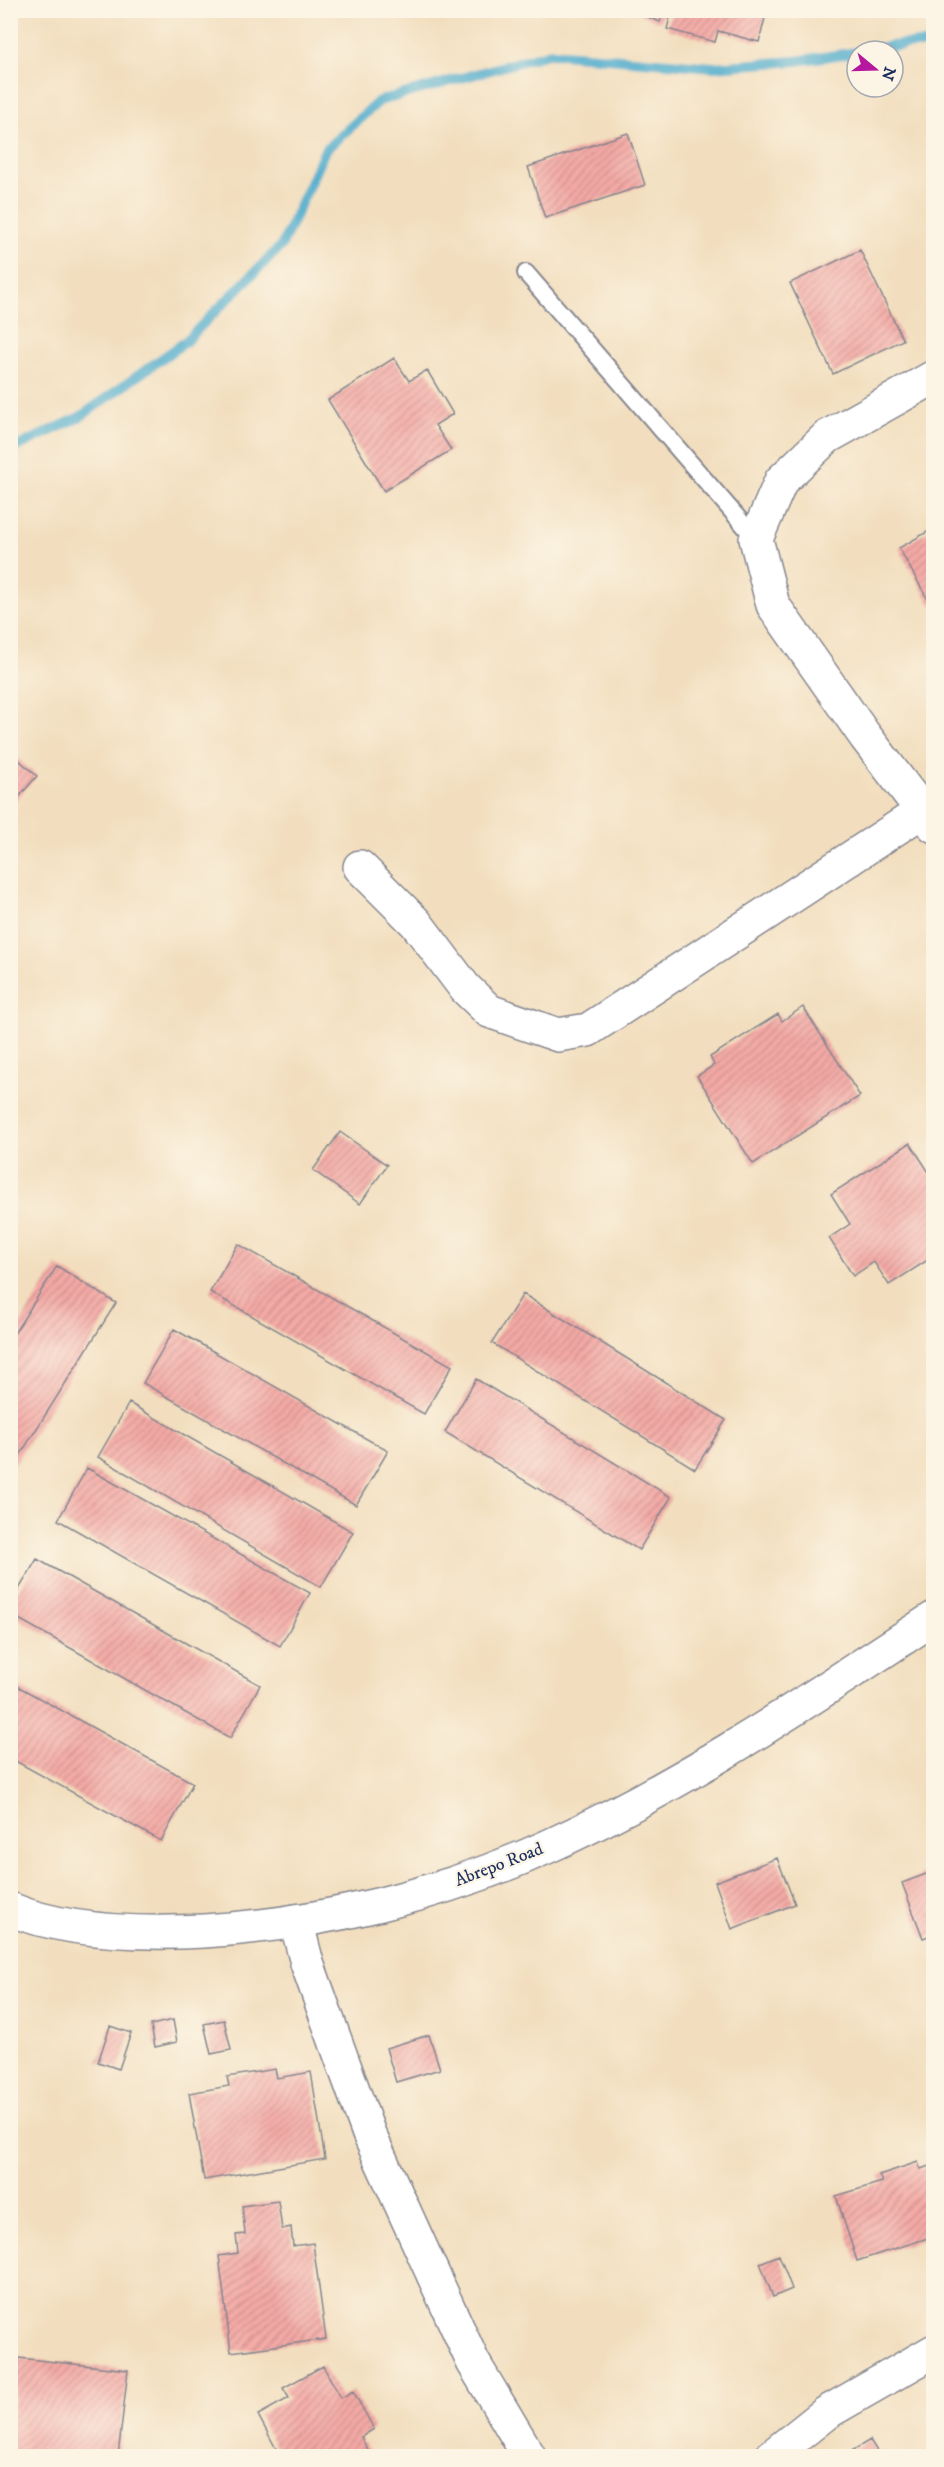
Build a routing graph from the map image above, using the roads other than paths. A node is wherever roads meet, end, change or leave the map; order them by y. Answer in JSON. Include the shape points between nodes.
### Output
{"nodes":[{"id":1,"x":526,"y":273,"type":"dead end"},
{"id":2,"x":933,"y":377,"type":"edge"},
{"id":3,"x":756,"y":540,"type":"junction"},
{"id":4,"x":927,"y":819,"type":"edge"},
{"id":5,"x":360,"y":867,"type":"dead end"},
{"id":6,"x":933,"y":1618,"type":"edge"},
{"id":7,"x":10,"y":1909,"type":"edge"},
{"id":8,"x":296,"y":1921,"type":"junction"},
{"id":9,"x":933,"y":2351,"type":"edge"},
{"id":10,"x":529,"y":2457,"type":"edge"},
{"id":11,"x":772,"y":2457,"type":"edge"}],
"edges":[{"from":1,"to":3,"type":"lane"},
{"from":2,"to":3,"type":"street","via":[[827,437],[781,481]]},
{"from":3,"to":4,"type":"street","via":[[773,605]]},
{"from":4,"to":5,"type":"street","via":[[588,1030],[558,1035],[489,1011],[465,988],[416,923]]},
{"from":6,"to":8,"type":"street","name":"Abrepo Road","via":[[671,1785],[548,1846],[478,1875],[396,1900]]},
{"from":7,"to":8,"type":"street","name":"Abrepo Road","via":[[85,1928],[158,1933]]},
{"from":8,"to":10,"type":"street","via":[[307,1963],[369,2134],[473,2362]]},
{"from":9,"to":11,"type":"street","via":[[826,2414]]}]}
